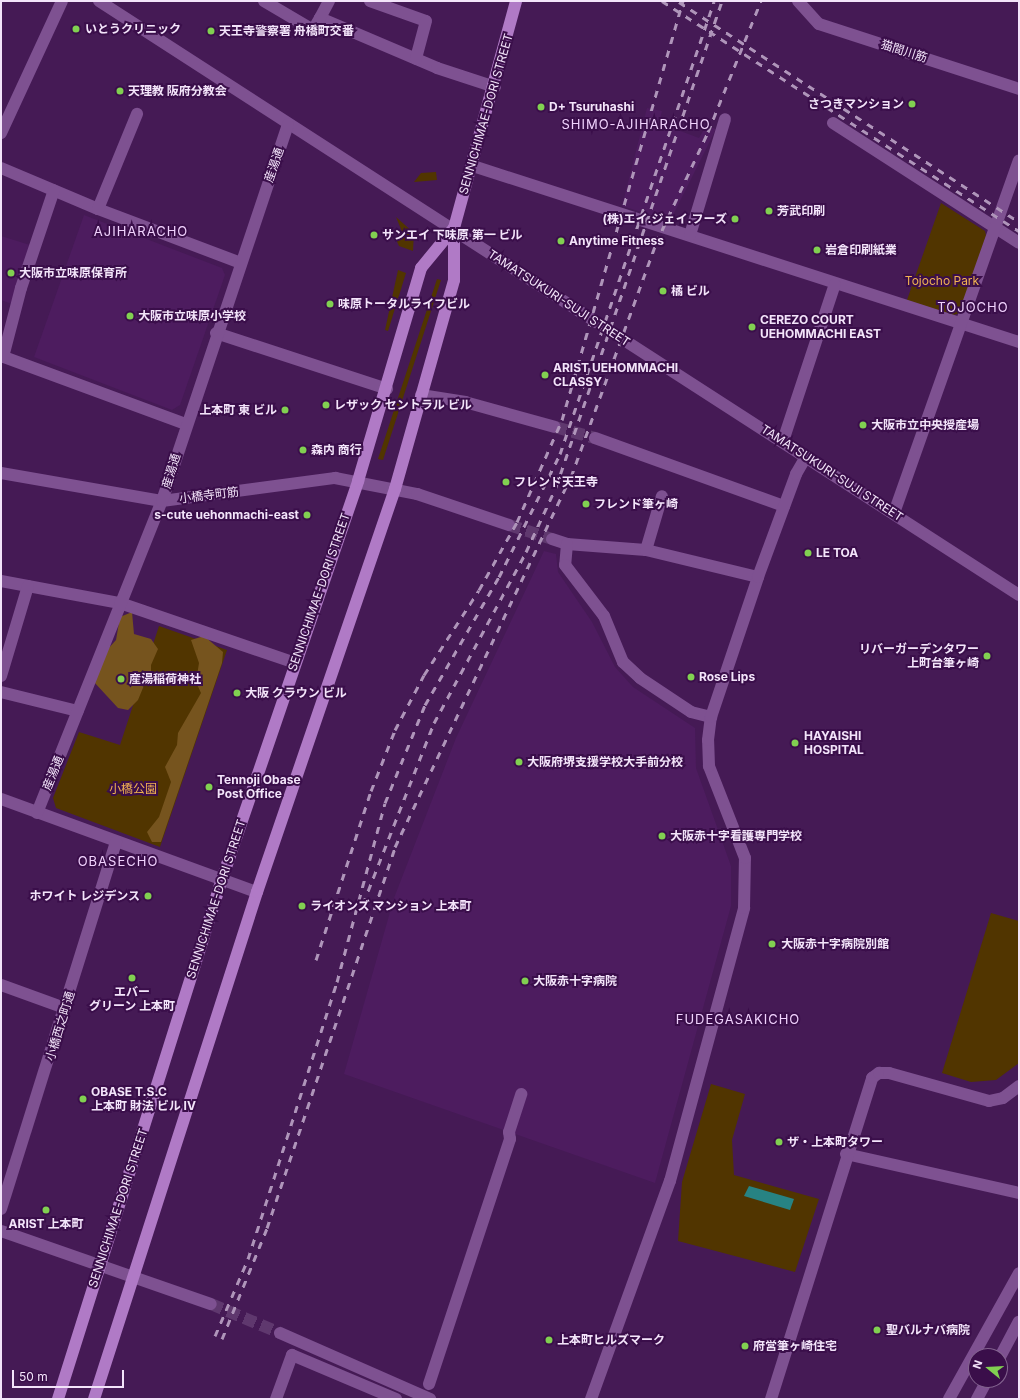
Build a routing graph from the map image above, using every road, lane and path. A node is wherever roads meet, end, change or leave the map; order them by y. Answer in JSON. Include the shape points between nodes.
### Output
{"nodes":[{"id":1,"x":62,"y":1,"type":"edge"},
{"id":2,"x":99,"y":1,"type":"edge"},
{"id":3,"x":264,"y":1,"type":"edge"},
{"id":4,"x":329,"y":1,"type":"edge"},
{"id":5,"x":370,"y":1,"type":"edge"},
{"id":6,"x":516,"y":1,"type":"edge"},
{"id":7,"x":798,"y":1,"type":"edge"},
{"id":8,"x":320,"y":18,"type":"junction"},
{"id":9,"x":416,"y":59,"type":"junction"},
{"id":10,"x":495,"y":87,"type":"junction"},
{"id":11,"x":1019,"y":89,"type":"edge"},
{"id":12,"x":137,"y":114,"type":"dead end"},
{"id":13,"x":726,"y":119,"type":"dead end"},
{"id":14,"x":833,"y":122,"type":"dead end"},
{"id":15,"x":288,"y":124,"type":"junction"},
{"id":16,"x":1,"y":133,"type":"edge"},
{"id":17,"x":1019,"y":160,"type":"edge"},
{"id":18,"x":473,"y":166,"type":"junction"},
{"id":19,"x":1,"y":168,"type":"edge"},
{"id":20,"x":54,"y":190,"type":"junction"},
{"id":21,"x":98,"y":209,"type":"junction"},
{"id":22,"x":454,"y":228,"type":"junction"},
{"id":23,"x":995,"y":228,"type":"junction"},
{"id":24,"x":690,"y":235,"type":"junction"},
{"id":25,"x":1019,"y":243,"type":"edge"},
{"id":26,"x":241,"y":263,"type":"junction"},
{"id":27,"x":835,"y":284,"type":"junction"},
{"id":28,"x":963,"y":323,"type":"junction"},
{"id":29,"x":216,"y":333,"type":"junction"},
{"id":30,"x":1019,"y":342,"type":"edge"},
{"id":31,"x":2,"y":357,"type":"edge"},
{"id":32,"x":387,"y":389,"type":"junction"},
{"id":33,"x":421,"y":395,"type":"junction"},
{"id":34,"x":186,"y":424,"type":"junction"},
{"id":35,"x":555,"y":427,"type":"tunnel mouth"},
{"id":36,"x":595,"y":438,"type":"tunnel mouth"},
{"id":37,"x":783,"y":442,"type":"junction"},
{"id":38,"x":806,"y":457,"type":"junction"},
{"id":39,"x":1,"y":473,"type":"edge"},
{"id":40,"x":358,"y":481,"type":"junction"},
{"id":41,"x":395,"y":489,"type":"junction"},
{"id":42,"x":662,"y":496,"type":"dead end"},
{"id":43,"x":162,"y":501,"type":"junction"},
{"id":44,"x":784,"y":506,"type":"junction"},
{"id":45,"x":894,"y":513,"type":"junction"},
{"id":46,"x":509,"y":525,"type":"tunnel mouth"},
{"id":47,"x":552,"y":539,"type":"tunnel mouth"},
{"id":48,"x":567,"y":544,"type":"junction"},
{"id":49,"x":646,"y":550,"type":"junction"},
{"id":50,"x":758,"y":577,"type":"junction"},
{"id":51,"x":1,"y":581,"type":"edge"},
{"id":52,"x":999,"y":582,"type":"junction"},
{"id":53,"x":28,"y":586,"type":"junction"},
{"id":54,"x":1019,"y":587,"type":"edge"},
{"id":55,"x":1019,"y":595,"type":"edge"},
{"id":56,"x":120,"y":603,"type":"junction"},
{"id":57,"x":294,"y":663,"type":"junction"},
{"id":58,"x":1,"y":676,"type":"edge"},
{"id":59,"x":1,"y":692,"type":"edge"},
{"id":60,"x":78,"y":711,"type":"junction"},
{"id":61,"x":711,"y":717,"type":"junction"},
{"id":62,"x":1,"y":801,"type":"edge"},
{"id":63,"x":37,"y":813,"type":"junction"},
{"id":64,"x":116,"y":842,"type":"junction"},
{"id":65,"x":222,"y":879,"type":"junction"},
{"id":66,"x":256,"y":892,"type":"junction"},
{"id":67,"x":1,"y":985,"type":"edge"},
{"id":68,"x":65,"y":1008,"type":"junction"},
{"id":69,"x":1019,"y":1086,"type":"edge"},
{"id":70,"x":521,"y":1094,"type":"dead end"},
{"id":71,"x":846,"y":1154,"type":"junction"},
{"id":72,"x":1019,"y":1193,"type":"edge"},
{"id":73,"x":1,"y":1209,"type":"edge"},
{"id":74,"x":1,"y":1231,"type":"edge"},
{"id":75,"x":100,"y":1266,"type":"junction"},
{"id":76,"x":1019,"y":1273,"type":"edge"},
{"id":77,"x":133,"y":1276,"type":"junction"},
{"id":78,"x":211,"y":1304,"type":"tunnel mouth"},
{"id":79,"x":1019,"y":1322,"type":"edge"},
{"id":80,"x":280,"y":1333,"type":"tunnel mouth"},
{"id":81,"x":1005,"y":1348,"type":"edge"},
{"id":82,"x":429,"y":1384,"type":"dead end"},
{"id":83,"x":402,"y":1387,"type":"junction"},
{"id":84,"x":983,"y":1388,"type":"edge"},
{"id":85,"x":58,"y":1399,"type":"edge"},
{"id":86,"x":94,"y":1399,"type":"edge"},
{"id":87,"x":276,"y":1399,"type":"edge"},
{"id":88,"x":396,"y":1399,"type":"edge"},
{"id":89,"x":430,"y":1399,"type":"edge"},
{"id":90,"x":591,"y":1399,"type":"edge"},
{"id":91,"x":771,"y":1399,"type":"edge"},
{"id":92,"x":949,"y":1399,"type":"edge"},
{"id":93,"x":977,"y":1399,"type":"edge"}],
"edges":[{"from":1,"to":16,"type":"street"},
{"from":2,"to":15,"type":"street","name":"TAMATSUKURI-SUJI STREET"},
{"from":3,"to":8,"type":"street","via":[[313,30]]},
{"from":4,"to":8,"type":"street"},
{"from":5,"to":9,"type":"street","via":[[426,21]]},
{"from":6,"to":10,"type":"main road","name":"SENNICHIMAE-DORI STREET"},
{"from":7,"to":11,"type":"street","name":"猫間川筋","via":[[819,24]]},
{"from":8,"to":9,"type":"street"},
{"from":9,"to":10,"type":"street"},
{"from":10,"to":18,"type":"main road","name":"SENNICHIMAE-DORI STREET"},
{"from":12,"to":21,"type":"street"},
{"from":13,"to":24,"type":"street"},
{"from":14,"to":23,"type":"street"},
{"from":15,"to":22,"type":"street","name":"TAMATSUKURI-SUJI STREET"},
{"from":15,"to":26,"type":"street","name":"産湯通"},
{"from":17,"to":23,"type":"street"},
{"from":18,"to":22,"type":"main road","name":"SENNICHIMAE-DORI STREET"},
{"from":18,"to":24,"type":"street"},
{"from":19,"to":20,"type":"street"},
{"from":20,"to":21,"type":"street"},
{"from":20,"to":31,"type":"street","via":[[21,288]]},
{"from":21,"to":26,"type":"street"},
{"from":22,"to":32,"type":"main road","name":"SENNICHIMAE-DORI STREET","via":[[421,268]]},
{"from":22,"to":33,"type":"main road","name":"SENNICHIMAE-DORI STREET","via":[[454,280]]},
{"from":22,"to":37,"type":"street","name":"TAMATSUKURI-SUJI STREET","via":[[488,254]]},
{"from":23,"to":25,"type":"street"},
{"from":23,"to":28,"type":"street"},
{"from":24,"to":27,"type":"street"},
{"from":26,"to":29,"type":"street","name":"産湯通"},
{"from":27,"to":28,"type":"street"},
{"from":27,"to":37,"type":"street"},
{"from":28,"to":30,"type":"street"},
{"from":28,"to":45,"type":"street"},
{"from":29,"to":32,"type":"street"},
{"from":29,"to":34,"type":"street","name":"産湯通"},
{"from":31,"to":34,"type":"street"},
{"from":32,"to":40,"type":"main road","name":"SENNICHIMAE-DORI STREET"},
{"from":33,"to":35,"type":"street","via":[[465,402]]},
{"from":33,"to":41,"type":"main road","name":"SENNICHIMAE-DORI STREET"},
{"from":34,"to":43,"type":"street","name":"産湯通"},
{"from":36,"to":44,"type":"street"},
{"from":37,"to":38,"type":"street","name":"TAMATSUKURI-SUJI STREET"},
{"from":38,"to":44,"type":"street"},
{"from":38,"to":45,"type":"street","name":"TAMATSUKURI-SUJI STREET"},
{"from":39,"to":43,"type":"street","name":"小橋寺町筋"},
{"from":40,"to":41,"type":"street","name":"小橋寺町筋"},
{"from":40,"to":43,"type":"street","name":"小橋寺町筋","via":[[335,478]]},
{"from":40,"to":57,"type":"main road","name":"SENNICHIMAE-DORI STREET"},
{"from":41,"to":46,"type":"street","name":"小橋寺町筋"},
{"from":41,"to":66,"type":"main road","name":"SENNICHIMAE-DORI STREET"},
{"from":42,"to":49,"type":"street"},
{"from":43,"to":56,"type":"street","name":"産湯通"},
{"from":44,"to":50,"type":"street"},
{"from":45,"to":52,"type":"street","name":"TAMATSUKURI-SUJI STREET"},
{"from":47,"to":48,"type":"street"},
{"from":48,"to":49,"type":"street"},
{"from":48,"to":61,"type":"street","via":[[565,564],[604,616],[623,662],[640,678],[691,712]]},
{"from":49,"to":50,"type":"street"},
{"from":50,"to":61,"type":"street"},
{"from":51,"to":53,"type":"street"},
{"from":52,"to":54,"type":"street"},
{"from":52,"to":55,"type":"street","name":"TAMATSUKURI-SUJI STREET"},
{"from":53,"to":56,"type":"street"},
{"from":53,"to":58,"type":"street"},
{"from":56,"to":57,"type":"street"},
{"from":56,"to":60,"type":"street","name":"産湯通"},
{"from":57,"to":65,"type":"main road","name":"SENNICHIMAE-DORI STREET"},
{"from":59,"to":60,"type":"street"},
{"from":60,"to":63,"type":"street","name":"産湯通"},
{"from":61,"to":90,"type":"street","via":[[709,766],[745,858],[744,908],[670,1181]]},
{"from":62,"to":63,"type":"street"},
{"from":63,"to":64,"type":"street"},
{"from":64,"to":65,"type":"street"},
{"from":64,"to":68,"type":"street","name":"小橋西之町通"},
{"from":65,"to":66,"type":"street"},
{"from":65,"to":75,"type":"main road","name":"SENNICHIMAE-DORI STREET"},
{"from":66,"to":77,"type":"main road","name":"SENNICHIMAE-DORI STREET"},
{"from":67,"to":68,"type":"street"},
{"from":68,"to":73,"type":"street","name":"小橋西之町通"},
{"from":69,"to":71,"type":"street","via":[[1003,1098],[989,1100],[889,1073],[879,1073],[872,1078]]},
{"from":70,"to":82,"type":"street","via":[[509,1132],[510,1139]]},
{"from":71,"to":72,"type":"street"},
{"from":71,"to":91,"type":"street"},
{"from":74,"to":75,"type":"street"},
{"from":75,"to":77,"type":"street"},
{"from":75,"to":85,"type":"main road","name":"SENNICHIMAE-DORI STREET"},
{"from":76,"to":92,"type":"street"},
{"from":77,"to":78,"type":"street"},
{"from":77,"to":86,"type":"main road","name":"SENNICHIMAE-DORI STREET"},
{"from":79,"to":81,"type":"street"},
{"from":80,"to":83,"type":"street"},
{"from":83,"to":88,"type":"street"},
{"from":83,"to":89,"type":"street"},
{"from":84,"to":93,"type":"street"},
{"from":87,"to":88,"type":"street","via":[[292,1355]]}]}
